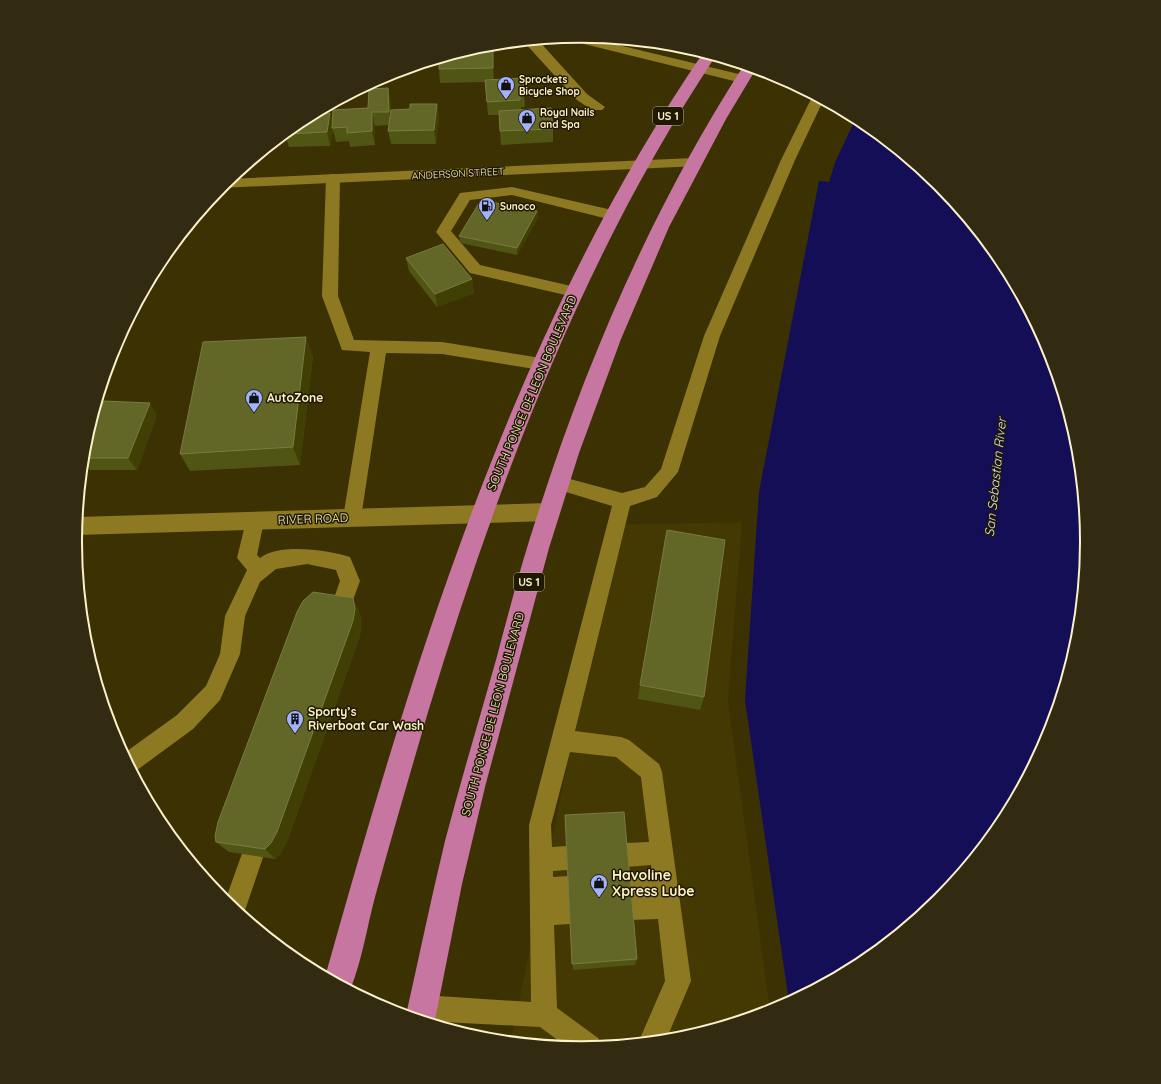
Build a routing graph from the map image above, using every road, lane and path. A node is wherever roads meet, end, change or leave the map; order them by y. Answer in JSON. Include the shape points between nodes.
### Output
{"nodes":[{"id":1,"x":599,"y":44,"type":"edge"},
{"id":2,"x":535,"y":45,"type":"edge"},
{"id":3,"x":705,"y":59,"type":"edge"},
{"id":4,"x":698,"y":69,"type":"junction"},
{"id":5,"x":746,"y":73,"type":"edge"},
{"id":6,"x":816,"y":102,"type":"edge"},
{"id":7,"x":597,"y":107,"type":"dead end"},
{"id":8,"x":693,"y":163,"type":"junction"},
{"id":9,"x":639,"y":164,"type":"junction"},
{"id":10,"x":509,"y":170,"type":"junction"},
{"id":11,"x":333,"y":178,"type":"junction"},
{"id":12,"x":234,"y":183,"type":"edge"},
{"id":13,"x":512,"y":191,"type":"junction"},
{"id":14,"x":612,"y":215,"type":"junction"},
{"id":15,"x":574,"y":292,"type":"junction"},
{"id":16,"x":379,"y":347,"type":"junction"},
{"id":17,"x":541,"y":364,"type":"junction"},
{"id":18,"x":559,"y":483,"type":"junction"},
{"id":19,"x":622,"y":501,"type":"junction"},
{"id":20,"x":549,"y":512,"type":"junction"},
{"id":21,"x":481,"y":514,"type":"junction"},
{"id":22,"x":352,"y":518,"type":"junction"},
{"id":23,"x":255,"y":521,"type":"junction"},
{"id":24,"x":82,"y":526,"type":"edge"},
{"id":25,"x":260,"y":570,"type":"junction"},
{"id":26,"x":329,"y":640,"type":"edge"},
{"id":27,"x":562,"y":741,"type":"junction"},
{"id":28,"x":132,"y":761,"type":"edge"},
{"id":29,"x":268,"y":812,"type":"edge"},
{"id":30,"x":662,"y":853,"type":"junction"},
{"id":31,"x":626,"y":855,"type":"edge"},
{"id":32,"x":567,"y":858,"type":"edge"},
{"id":33,"x":540,"y":860,"type":"junction"},
{"id":34,"x":665,"y":882,"type":"junction"},
{"id":35,"x":628,"y":885,"type":"edge"},
{"id":36,"x":569,"y":888,"type":"edge"},
{"id":37,"x":541,"y":889,"type":"junction"},
{"id":38,"x":236,"y":903,"type":"edge"},
{"id":39,"x":668,"y":906,"type":"junction"},
{"id":40,"x":630,"y":908,"type":"edge"},
{"id":41,"x":570,"y":912,"type":"edge"},
{"id":42,"x":542,"y":914,"type":"junction"},
{"id":43,"x":339,"y":979,"type":"edge"},
{"id":44,"x":421,"y":1014,"type":"edge"},
{"id":45,"x":544,"y":1015,"type":"junction"},
{"id":46,"x":654,"y":1035,"type":"edge"},
{"id":47,"x":580,"y":1041,"type":"edge"}],
"edges":[{"from":1,"to":4,"type":"street"},
{"from":2,"to":7,"type":"street","via":[[582,97]]},
{"from":3,"to":4,"type":"highway","name":"SOUTH PONCE DE LEON BOULEVARD","number":"US 1"},
{"from":4,"to":5,"type":"street"},
{"from":4,"to":9,"type":"highway","name":"SOUTH PONCE DE LEON BOULEVARD","number":"US 1"},
{"from":5,"to":8,"type":"highway","name":"SOUTH PONCE DE LEON BOULEVARD","number":"US 1"},
{"from":6,"to":19,"type":"lane","via":[[788,160],[712,336],[669,472],[651,492]]},
{"from":8,"to":9,"type":"street","name":"ANDERSON STREET"},
{"from":8,"to":18,"type":"highway","name":"SOUTH PONCE DE LEON BOULEVARD","number":"US 1","via":[[651,247],[616,329],[583,412]]},
{"from":9,"to":10,"type":"street","name":"ANDERSON STREET"},
{"from":9,"to":14,"type":"highway","name":"SOUTH PONCE DE LEON BOULEVARD","number":"US 1"},
{"from":10,"to":11,"type":"street","name":"ANDERSON STREET"},
{"from":10,"to":13,"type":"lane"},
{"from":11,"to":12,"type":"street","name":"ANDERSON STREET"},
{"from":11,"to":16,"type":"lane","via":[[330,296],[348,346]]},
{"from":13,"to":14,"type":"lane"},
{"from":13,"to":15,"type":"lane","via":[[465,196],[443,232],[475,269]]},
{"from":14,"to":15,"type":"highway","name":"SOUTH PONCE DE LEON BOULEVARD","number":"US 1"},
{"from":15,"to":17,"type":"highway","name":"SOUTH PONCE DE LEON BOULEVARD","number":"US 1"},
{"from":16,"to":17,"type":"lane","via":[[442,348]]},
{"from":16,"to":22,"type":"lane"},
{"from":17,"to":21,"type":"highway","name":"SOUTH PONCE DE LEON BOULEVARD","number":"US 1"},
{"from":18,"to":19,"type":"lane"},
{"from":18,"to":20,"type":"highway","name":"SOUTH PONCE DE LEON BOULEVARD","number":"US 1"},
{"from":19,"to":27,"type":"lane"},
{"from":20,"to":21,"type":"street","name":"RIVER ROAD"},
{"from":20,"to":44,"type":"highway","name":"SOUTH PONCE DE LEON BOULEVARD","number":"US 1","via":[[453,863]]},
{"from":21,"to":22,"type":"street","name":"RIVER ROAD"},
{"from":21,"to":43,"type":"highway","name":"SOUTH PONCE DE LEON BOULEVARD","number":"US 1","via":[[411,725]]},
{"from":22,"to":23,"type":"street","name":"RIVER ROAD"},
{"from":23,"to":24,"type":"street","name":"RIVER ROAD"},
{"from":23,"to":25,"type":"lane","via":[[247,558]]},
{"from":25,"to":26,"type":"lane","via":[[271,561],[307,556],[344,563],[350,580]]},
{"from":25,"to":28,"type":"lane","via":[[253,576],[235,616],[230,654],[213,693],[185,722]]},
{"from":27,"to":30,"type":"lane","via":[[621,747],[651,772]]},
{"from":27,"to":33,"type":"lane","via":[[540,825]]},
{"from":29,"to":38,"type":"lane"},
{"from":30,"to":31,"type":"lane"},
{"from":30,"to":34,"type":"lane"},
{"from":32,"to":33,"type":"lane"},
{"from":33,"to":37,"type":"lane"},
{"from":34,"to":35,"type":"lane"},
{"from":34,"to":39,"type":"lane"},
{"from":36,"to":37,"type":"lane"},
{"from":37,"to":42,"type":"lane"},
{"from":39,"to":40,"type":"lane"},
{"from":39,"to":46,"type":"lane","via":[[678,981]]},
{"from":41,"to":42,"type":"lane"},
{"from":42,"to":45,"type":"lane"},
{"from":44,"to":45,"type":"lane"},
{"from":45,"to":47,"type":"lane"}]}
